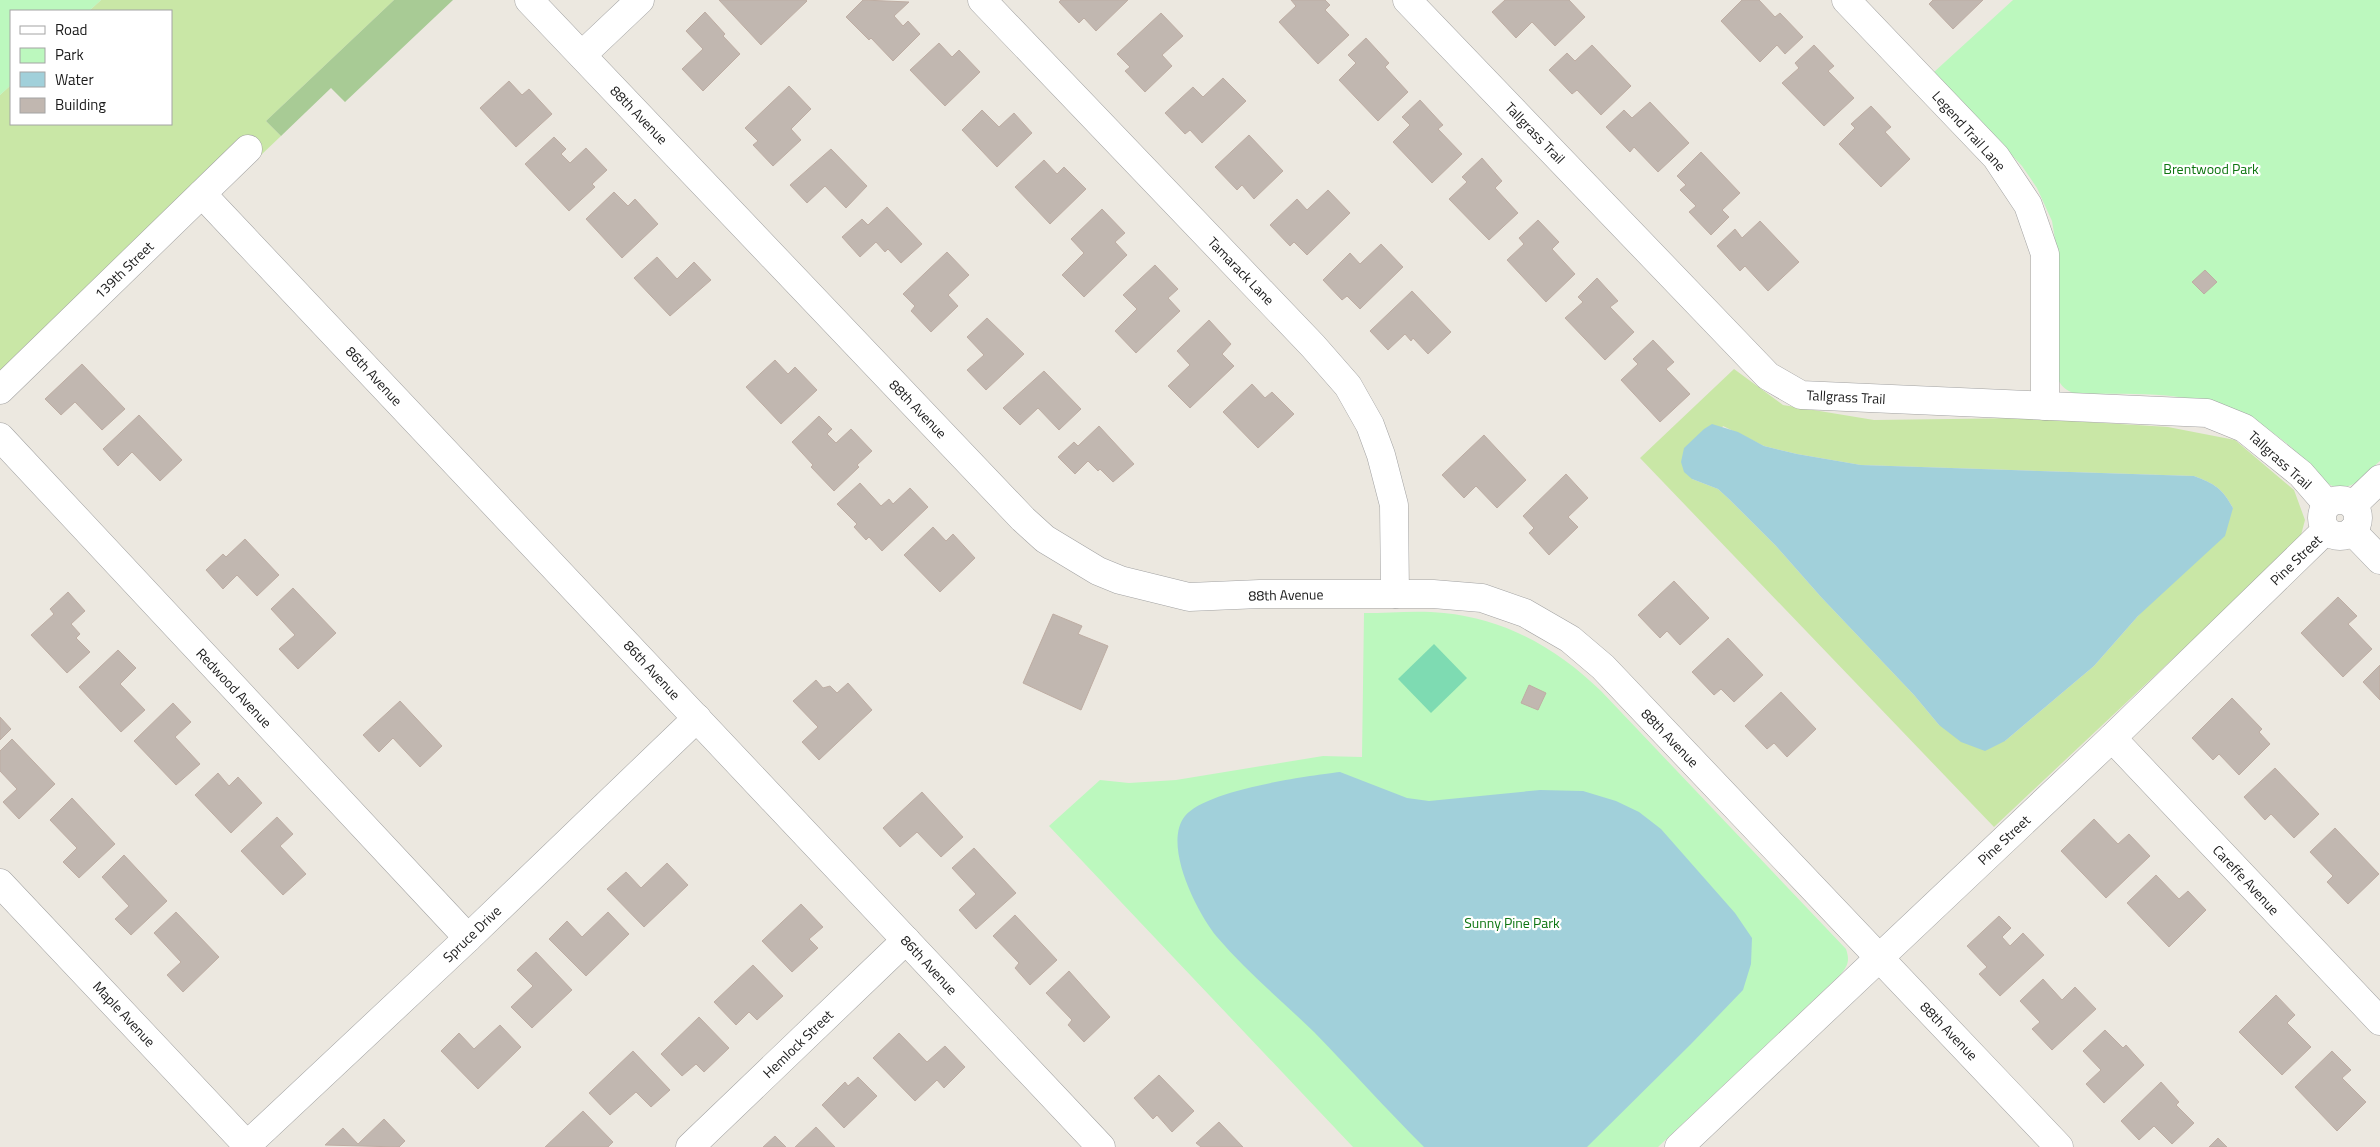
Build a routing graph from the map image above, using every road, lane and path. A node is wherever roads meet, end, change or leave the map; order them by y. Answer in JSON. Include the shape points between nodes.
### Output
{"nodes":[{"id":1,"x":529,"y":0,"type":"edge"},
{"id":2,"x":640,"y":0,"type":"edge"},
{"id":3,"x":982,"y":0,"type":"edge"},
{"id":4,"x":1407,"y":0,"type":"edge"},
{"id":5,"x":1846,"y":0,"type":"edge"},
{"id":6,"x":582,"y":55,"type":"junction"},
{"id":7,"x":248,"y":149,"type":"dead end"},
{"id":8,"x":202,"y":194,"type":"junction"},
{"id":9,"x":0,"y":390,"type":"edge"},
{"id":10,"x":2045,"y":406,"type":"junction"},
{"id":11,"x":0,"y":437,"type":"edge"},
{"id":12,"x":2380,"y":479,"type":"edge"},
{"id":13,"x":2340,"y":518,"type":"junction"},
{"id":14,"x":2380,"y":560,"type":"edge"},
{"id":15,"x":1395,"y":594,"type":"junction"},
{"id":16,"x":697,"y":718,"type":"junction"},
{"id":17,"x":2112,"y":738,"type":"junction"},
{"id":18,"x":0,"y":883,"type":"edge"},
{"id":19,"x":468,"y":938,"type":"junction"},
{"id":20,"x":906,"y":940,"type":"junction"},
{"id":21,"x":1879,"y":958,"type":"junction"},
{"id":22,"x":2380,"y":1021,"type":"edge"},
{"id":23,"x":246,"y":1146,"type":"edge"},
{"id":24,"x":690,"y":1147,"type":"edge"},
{"id":25,"x":1101,"y":1147,"type":"edge"},
{"id":26,"x":1680,"y":1147,"type":"edge"},
{"id":27,"x":2059,"y":1147,"type":"edge"}],
"edges":[{"from":1,"to":6,"type":"street","name":"88th Avenue"},
{"from":2,"to":6,"type":"street"},
{"from":3,"to":15,"type":"street","name":"Tamarack Lane","via":[[1348,386],[1370,425],[1394,505]]},
{"from":4,"to":10,"type":"street","name":"Tallgrass Trail","via":[[1768,376],[1801,395]]},
{"from":5,"to":10,"type":"street","name":"Legend Trail Lane","via":[[1996,158],[2028,205],[2045,254]]},
{"from":6,"to":15,"type":"street","name":"88th Avenue","via":[[1023,519],[1069,555],[1120,580],[1189,597]]},
{"from":7,"to":8,"type":"street","name":"139th Street"},
{"from":8,"to":9,"type":"street","name":"139th Street"},
{"from":8,"to":16,"type":"street","name":"86th Avenue"},
{"from":10,"to":13,"type":"street","name":"Tallgrass Trail","via":[[2207,412],[2244,428],[2300,474]]},
{"from":11,"to":19,"type":"street","name":"Redwood Avenue"},
{"from":12,"to":13,"type":"street","name":"Pine Street"},
{"from":13,"to":14,"type":"street","name":"Tallgrass Trail"},
{"from":13,"to":17,"type":"street","name":"Pine Street"},
{"from":15,"to":21,"type":"street","name":"88th Avenue","via":[[1482,598],[1525,613],[1570,639],[1603,667]]},
{"from":16,"to":19,"type":"street","name":"Spruce Drive"},
{"from":16,"to":20,"type":"street","name":"86th Avenue"},
{"from":17,"to":21,"type":"street","name":"Pine Street"},
{"from":17,"to":22,"type":"street","name":"Careffe Avenue"},
{"from":18,"to":23,"type":"street","name":"Maple Avenue"},
{"from":19,"to":23,"type":"street","name":"Spruce Drive"},
{"from":20,"to":24,"type":"street","name":"Hemlock Street"},
{"from":20,"to":25,"type":"street","name":"86th Avenue"},
{"from":21,"to":26,"type":"street","name":"Pine Street"},
{"from":21,"to":27,"type":"street","name":"88th Avenue"}]}
